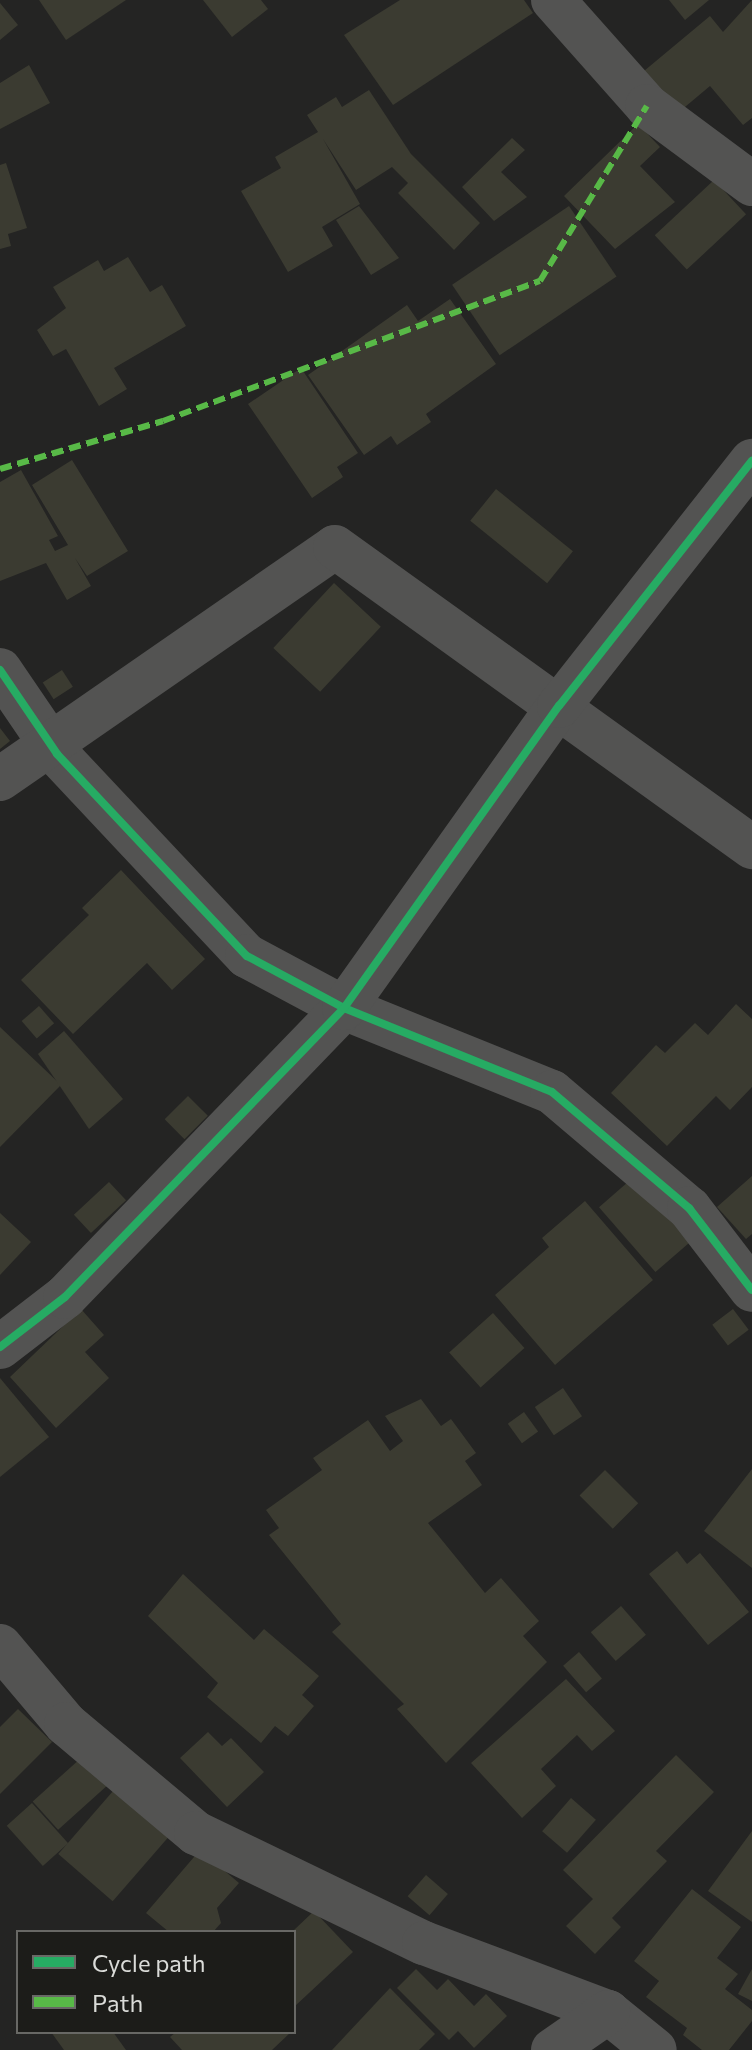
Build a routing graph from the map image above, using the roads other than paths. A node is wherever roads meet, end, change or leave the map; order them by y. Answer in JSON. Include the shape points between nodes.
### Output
{"nodes":[{"id":1,"x":553,"y":0,"type":"edge"},
{"id":2,"x":752,"y":184,"type":"edge"},
{"id":3,"x":752,"y":461,"type":"edge"},
{"id":4,"x":0,"y":670,"type":"edge"},
{"id":5,"x":559,"y":706,"type":"junction"},
{"id":6,"x":49,"y":741,"type":"junction"},
{"id":7,"x":0,"y":779,"type":"edge"},
{"id":8,"x":752,"y":847,"type":"edge"},
{"id":9,"x":344,"y":1008,"type":"junction"},
{"id":10,"x":752,"y":1290,"type":"edge"},
{"id":11,"x":0,"y":1347,"type":"edge"},
{"id":12,"x":0,"y":1646,"type":"edge"},
{"id":13,"x":608,"y":2012,"type":"junction"},
{"id":14,"x":553,"y":2050,"type":"edge"},
{"id":15,"x":655,"y":2050,"type":"edge"}],
"edges":[{"from":1,"to":2,"type":"street","via":[[647,106]]},
{"from":3,"to":5,"type":"street"},
{"from":4,"to":6,"type":"street"},
{"from":5,"to":6,"type":"street","via":[[335,547]]},
{"from":5,"to":8,"type":"street"},
{"from":5,"to":9,"type":"street"},
{"from":6,"to":7,"type":"street"},
{"from":6,"to":9,"type":"street","via":[[247,956]]},
{"from":9,"to":10,"type":"street","via":[[552,1092],[689,1208]]},
{"from":9,"to":11,"type":"street","via":[[65,1297]]},
{"from":12,"to":13,"type":"street","via":[[66,1724],[196,1833],[424,1943]]},
{"from":13,"to":14,"type":"street"},
{"from":13,"to":15,"type":"street"}]}
